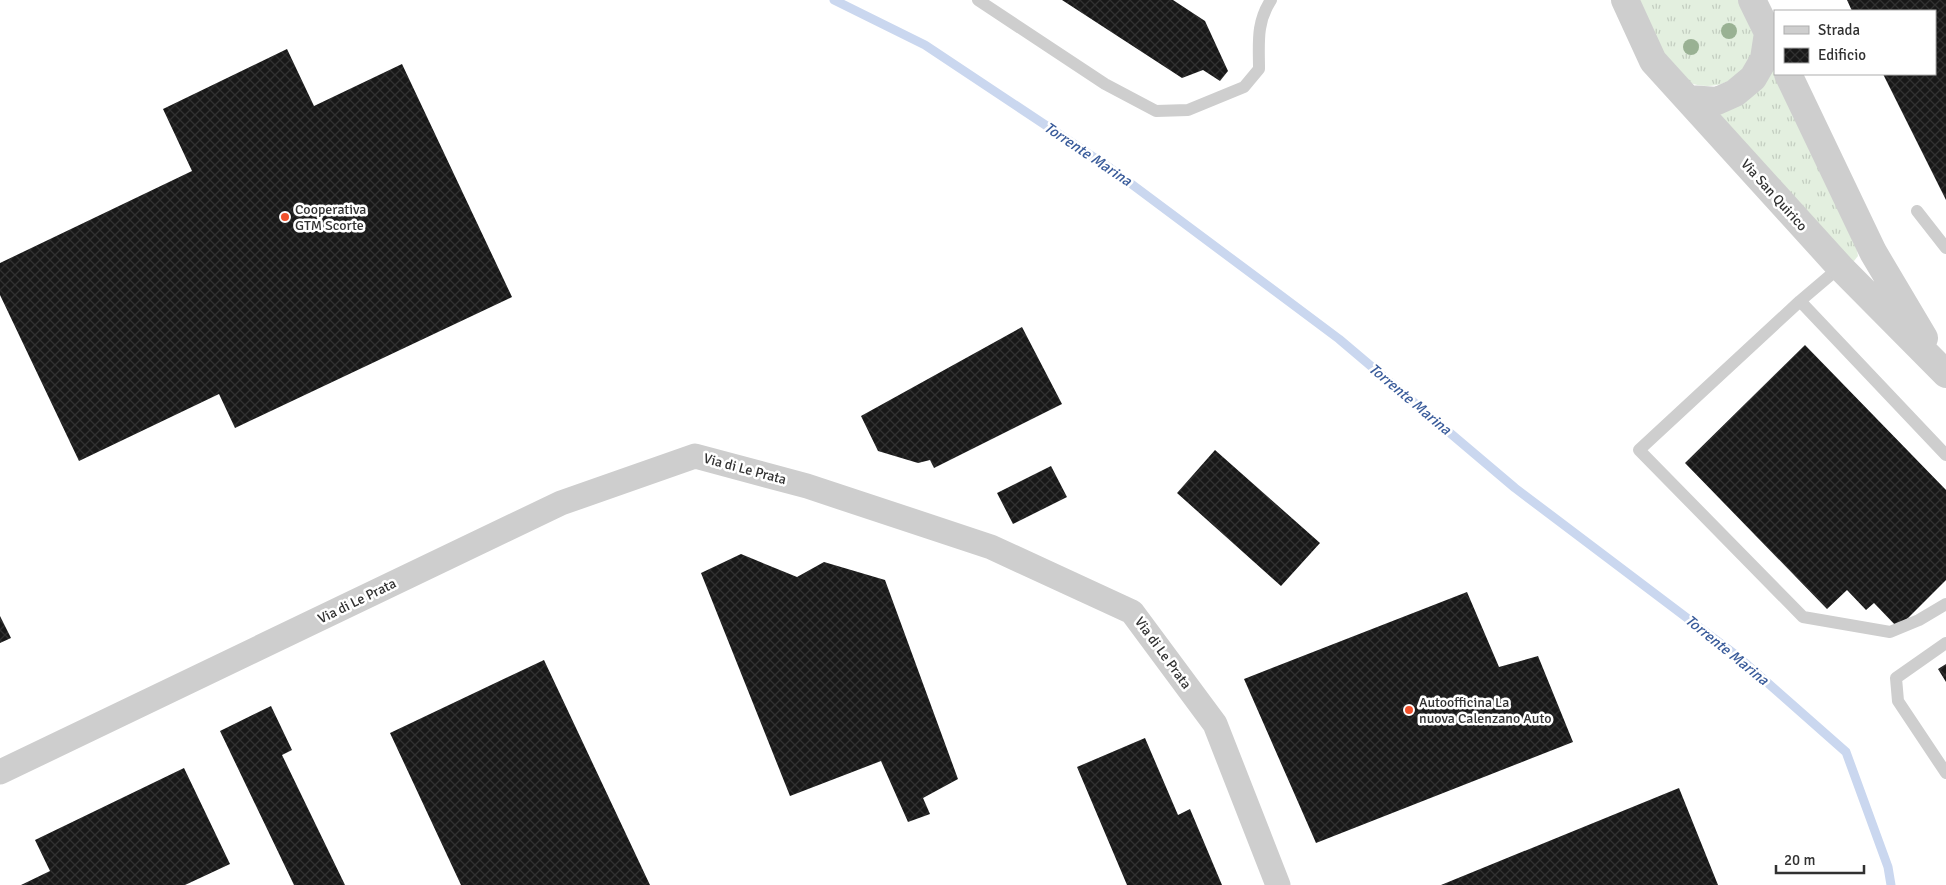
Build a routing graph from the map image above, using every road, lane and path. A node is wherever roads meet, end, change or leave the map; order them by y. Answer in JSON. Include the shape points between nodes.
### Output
{"nodes":[{"id":1,"x":978,"y":0,"type":"edge"},
{"id":2,"x":1271,"y":0,"type":"edge"},
{"id":3,"x":1625,"y":0,"type":"edge"},
{"id":4,"x":1752,"y":0,"type":"edge"},
{"id":5,"x":1771,"y":40,"type":"edge"},
{"id":6,"x":1788,"y":75,"type":"edge"},
{"id":7,"x":1689,"y":99,"type":"junction"},
{"id":8,"x":1917,"y":211,"type":"dead end"},
{"id":9,"x":1946,"y":248,"type":"edge"},
{"id":10,"x":1840,"y":267,"type":"junction"},
{"id":11,"x":1800,"y":301,"type":"junction"},
{"id":12,"x":1946,"y":374,"type":"edge"},
{"id":13,"x":1946,"y":455,"type":"edge"},
{"id":14,"x":1946,"y":604,"type":"edge"},
{"id":15,"x":1946,"y":642,"type":"edge"},
{"id":16,"x":0,"y":772,"type":"edge"},
{"id":17,"x":1946,"y":773,"type":"edge"},
{"id":18,"x":1278,"y":885,"type":"edge"}],
"edges":[{"from":1,"to":2,"type":"lane","via":[[1105,84],[1156,111],[1188,110],[1244,88],[1259,69],[1259,27]]},
{"from":3,"to":7,"type":"street","name":"Via San Quirico","via":[[1653,61]]},
{"from":4,"to":5,"type":"street"},
{"from":5,"to":7,"type":"street","via":[[1753,78],[1735,93],[1717,101]]},
{"from":6,"to":12,"type":"street","name":"Via San Quirico","via":[[1873,252]]},
{"from":7,"to":10,"type":"street","name":"Via San Quirico"},
{"from":8,"to":9,"type":"lane"},
{"from":10,"to":11,"type":"lane"},
{"from":10,"to":12,"type":"street","name":"Via San Quirico"},
{"from":11,"to":13,"type":"lane"},
{"from":11,"to":14,"type":"lane","via":[[1640,450],[1803,617],[1890,632]]},
{"from":15,"to":17,"type":"lane","via":[[1896,678],[1898,701]]},
{"from":16,"to":18,"type":"street","name":"Via di Le Prata","via":[[561,503],[694,456],[807,486],[991,547],[1132,612],[1214,724]]}]}
